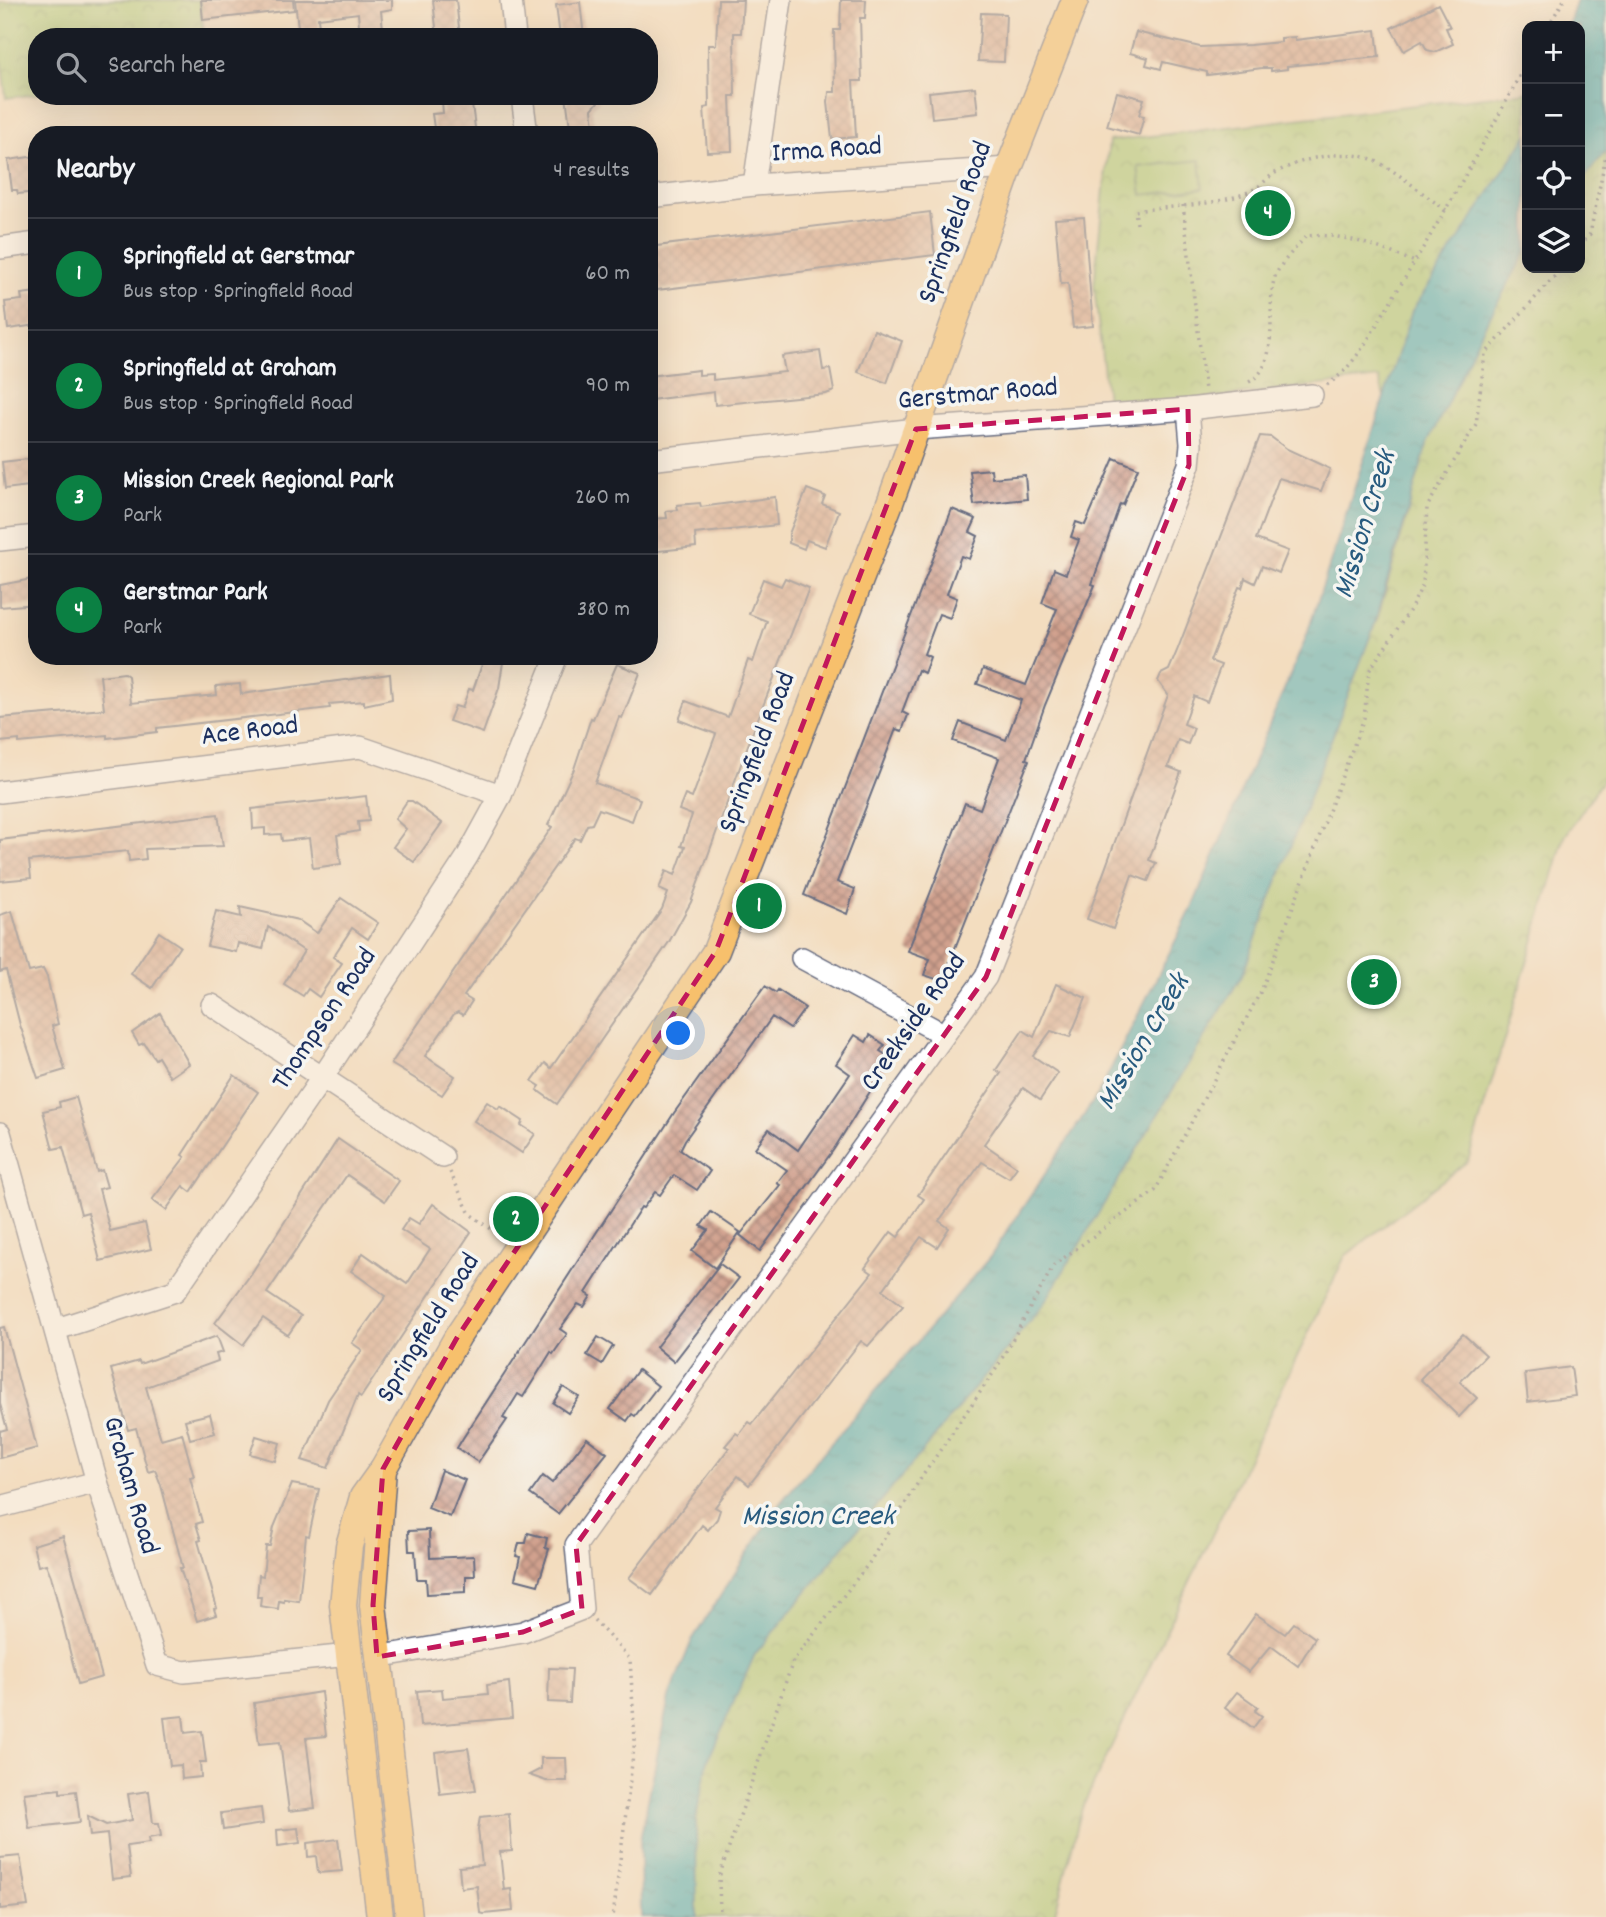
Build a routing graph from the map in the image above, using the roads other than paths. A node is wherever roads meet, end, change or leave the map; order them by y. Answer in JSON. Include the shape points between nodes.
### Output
{"nodes":[{"id":1,"x":510,"y":0,"type":"edge"},
{"id":2,"x":781,"y":0,"type":"edge"},
{"id":3,"x":1075,"y":0,"type":"edge"},
{"id":4,"x":514,"y":28,"type":"edge"},
{"id":5,"x":523,"y":105,"type":"edge"},
{"id":6,"x":526,"y":126,"type":"edge"},
{"id":7,"x":1009,"y":168,"type":"junction"},
{"id":8,"x":754,"y":185,"type":"junction"},
{"id":9,"x":658,"y":196,"type":"edge"},
{"id":10,"x":28,"y":244,"type":"edge"},
{"id":11,"x":0,"y":248,"type":"edge"},
{"id":12,"x":1312,"y":396,"type":"road end"},
{"id":13,"x":1188,"y":409,"type":"junction"},
{"id":14,"x":916,"y":429,"type":"junction"},
{"id":15,"x":658,"y":459,"type":"edge"},
{"id":16,"x":28,"y":537,"type":"edge"},
{"id":17,"x":0,"y":540,"type":"edge"},
{"id":18,"x":553,"y":665,"type":"edge"},
{"id":19,"x":0,"y":792,"type":"edge"},
{"id":20,"x":501,"y":795,"type":"junction"},
{"id":21,"x":802,"y":958,"type":"dead end"},
{"id":22,"x":212,"y":1005,"type":"dead end"},
{"id":23,"x":943,"y":1034,"type":"junction"},
{"id":24,"x":322,"y":1078,"type":"junction"},
{"id":25,"x":0,"y":1133,"type":"edge"},
{"id":26,"x":443,"y":1157,"type":"road end"},
{"id":27,"x":57,"y":1329,"type":"junction"},
{"id":28,"x":383,"y":1469,"type":"junction"},
{"id":29,"x":97,"y":1482,"type":"junction"},
{"id":30,"x":0,"y":1507,"type":"edge"},
{"id":31,"x":349,"y":1655,"type":"junction"},
{"id":32,"x":377,"y":1657,"type":"junction"},
{"id":33,"x":380,"y":1917,"type":"edge"},
{"id":34,"x":409,"y":1917,"type":"edge"}],
"edges":[{"from":1,"to":4,"type":"street"},
{"from":2,"to":8,"type":"street"},
{"from":3,"to":7,"type":"main road","name":"Springfield Road"},
{"from":5,"to":6,"type":"street"},
{"from":7,"to":8,"type":"street","name":"Irma Road"},
{"from":7,"to":14,"type":"main road","name":"Springfield Road"},
{"from":8,"to":9,"type":"street","name":"Irma Road"},
{"from":10,"to":11,"type":"street"},
{"from":12,"to":13,"type":"street","name":"Gerstmar Road"},
{"from":13,"to":14,"type":"street","name":"Gerstmar Road"},
{"from":13,"to":23,"type":"street","name":"Creekside Road","via":[[1189,465],[986,976]]},
{"from":14,"to":15,"type":"street","name":"Gerstmar Road"},
{"from":14,"to":28,"type":"main road","name":"Springfield Road","via":[[716,951],[458,1336]]},
{"from":16,"to":17,"type":"street"},
{"from":18,"to":20,"type":"street","name":"Thompson Road"},
{"from":19,"to":20,"type":"street","name":"Ace Road","via":[[360,747]]},
{"from":20,"to":24,"type":"street","name":"Thompson Road","via":[[467,857]]},
{"from":21,"to":23,"type":"street"},
{"from":22,"to":24,"type":"street"},
{"from":23,"to":32,"type":"street","name":"Creekside Road","via":[[576,1545],[582,1609],[523,1632]]},
{"from":24,"to":26,"type":"street"},
{"from":24,"to":27,"type":"street","name":"Thompson Road","via":[[175,1291]]},
{"from":25,"to":27,"type":"street","name":"Graham Road"},
{"from":27,"to":29,"type":"street","name":"Graham Road"},
{"from":28,"to":31,"type":"main road","name":"Springfield Road","via":[[363,1497],[349,1546],[343,1605]]},
{"from":28,"to":32,"type":"main road","name":"Springfield Road","via":[[373,1605]]},
{"from":29,"to":30,"type":"street"},
{"from":29,"to":31,"type":"street","name":"Graham Road","via":[[157,1665],[184,1672]]},
{"from":31,"to":33,"type":"main road","name":"Springfield Road"},
{"from":32,"to":34,"type":"main road","name":"Springfield Road"}]}
